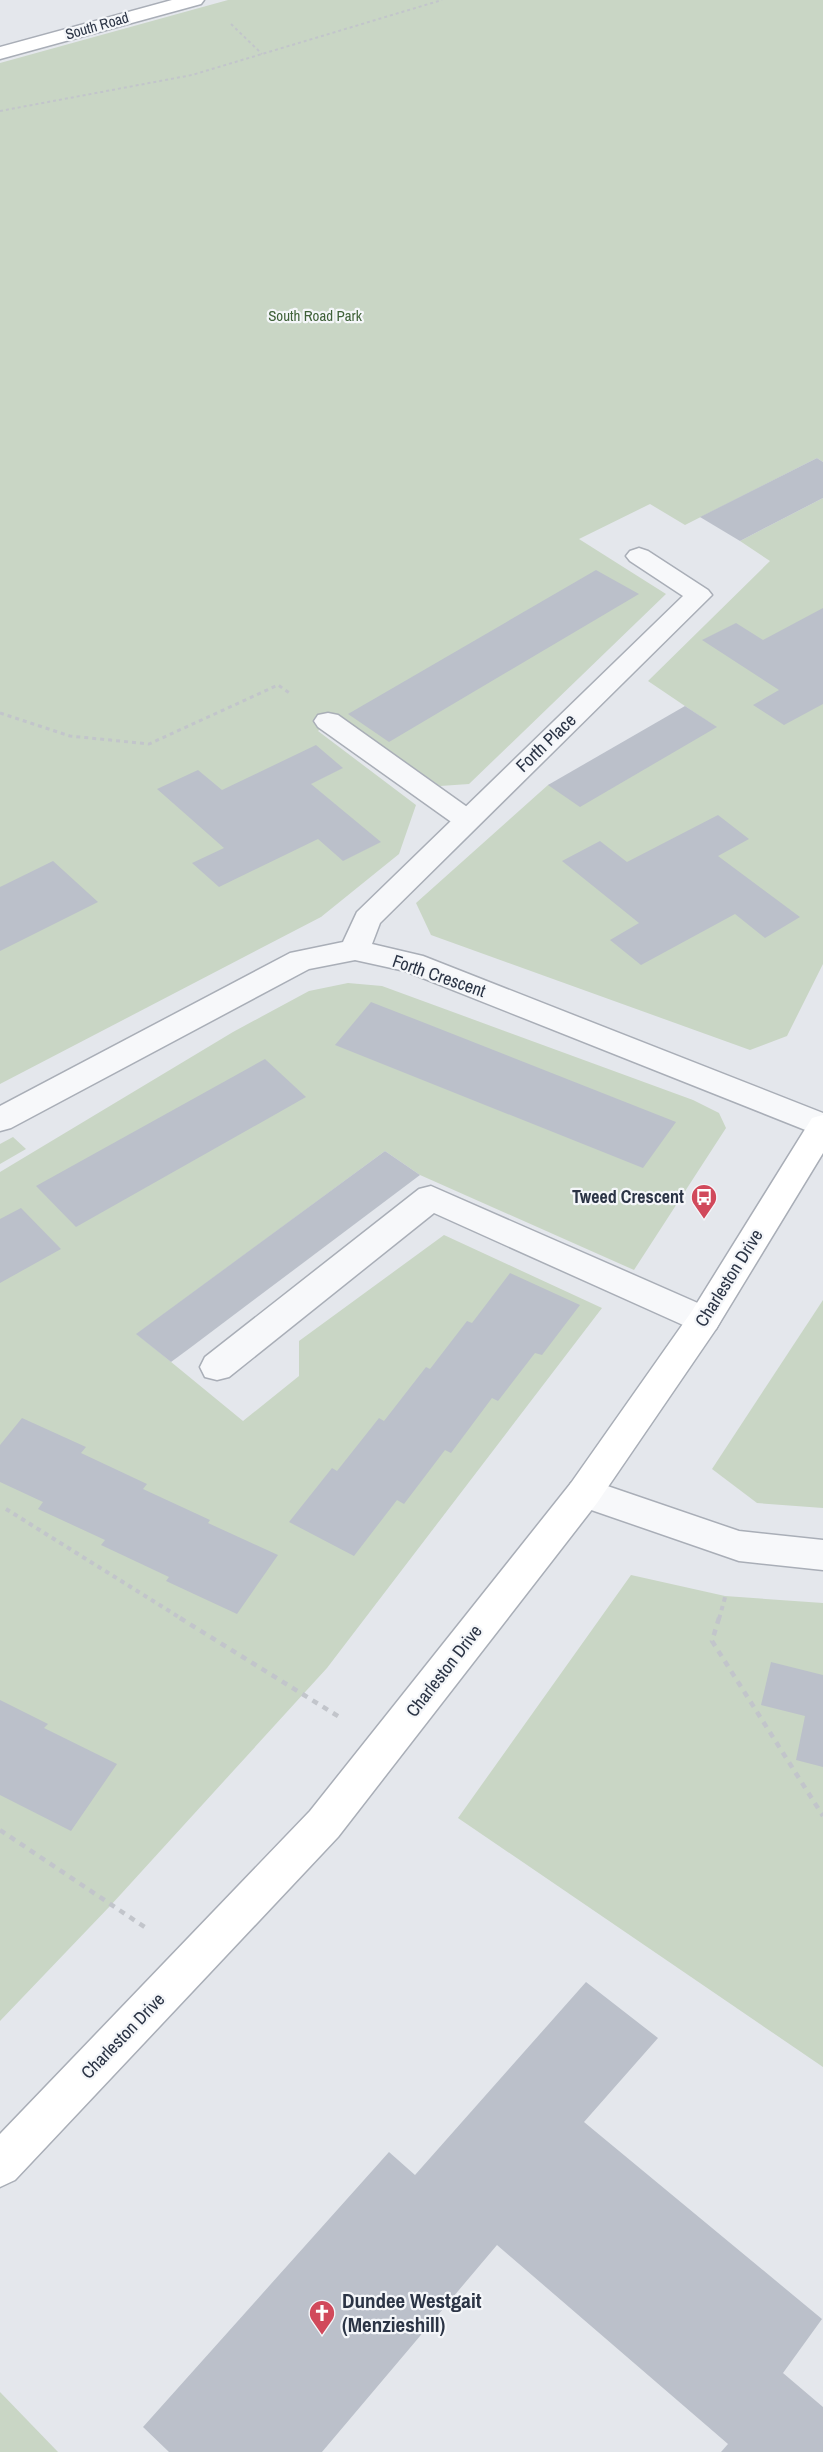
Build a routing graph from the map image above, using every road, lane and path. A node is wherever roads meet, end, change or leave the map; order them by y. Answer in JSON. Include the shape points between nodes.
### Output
{"nodes":[{"id":1,"x":194,"y":0,"type":"edge"},
{"id":2,"x":442,"y":0,"type":"edge"},
{"id":3,"x":225,"y":19,"type":"dead end"},
{"id":4,"x":0,"y":53,"type":"edge"},
{"id":5,"x":262,"y":55,"type":"junction"},
{"id":6,"x":0,"y":111,"type":"edge"},
{"id":7,"x":639,"y":556,"type":"dead end"},
{"id":8,"x":278,"y":685,"type":"dead end"},
{"id":9,"x":0,"y":713,"type":"edge"},
{"id":10,"x":328,"y":721,"type":"dead end"},
{"id":11,"x":467,"y":820,"type":"junction"},
{"id":12,"x":355,"y":951,"type":"junction"},
{"id":13,"x":0,"y":1120,"type":"edge"},
{"id":14,"x":823,"y":1126,"type":"edge"},
{"id":15,"x":704,"y":1320,"type":"junction"},
{"id":16,"x":217,"y":1367,"type":"dead end"},
{"id":17,"x":584,"y":1493,"type":"junction"},
{"id":18,"x":6,"y":1509,"type":"dead end"},
{"id":19,"x":823,"y":1555,"type":"edge"},
{"id":20,"x":712,"y":1641,"type":"dead end"},
{"id":21,"x":386,"y":1746,"type":"junction"},
{"id":22,"x":823,"y":1816,"type":"edge"},
{"id":23,"x":0,"y":1830,"type":"edge"},
{"id":24,"x":194,"y":1961,"type":"junction"},
{"id":25,"x":0,"y":2165,"type":"edge"}],
"edges":[{"from":1,"to":4,"type":"street","name":"South Road"},
{"from":2,"to":5,"type":"path"},
{"from":3,"to":5,"type":"path"},
{"from":5,"to":6,"type":"path","via":[[192,75]]},
{"from":7,"to":11,"type":"street","name":"Forth Place","via":[[699,595]]},
{"from":8,"to":9,"type":"path","via":[[149,744],[70,736]]},
{"from":10,"to":11,"type":"street"},
{"from":11,"to":12,"type":"street","name":"Forth Place","via":[[367,919]]},
{"from":12,"to":13,"type":"street","name":"Forth Crescent","via":[[301,960]]},
{"from":12,"to":14,"type":"street","name":"Forth Crescent","via":[[412,963]]},
{"from":14,"to":15,"type":"street","name":"Charleston Drive"},
{"from":15,"to":16,"type":"street","via":[[431,1198]]},
{"from":15,"to":17,"type":"street","name":"Charleston Drive"},
{"from":17,"to":19,"type":"street","via":[[739,1546]]},
{"from":17,"to":21,"type":"street","name":"Charleston Drive"},
{"from":18,"to":21,"type":"path"},
{"from":20,"to":22,"type":"path"},
{"from":21,"to":24,"type":"street","name":"Charleston Drive","via":[[324,1824]]},
{"from":23,"to":24,"type":"path"},
{"from":24,"to":25,"type":"street","name":"Charleston Drive"}]}
